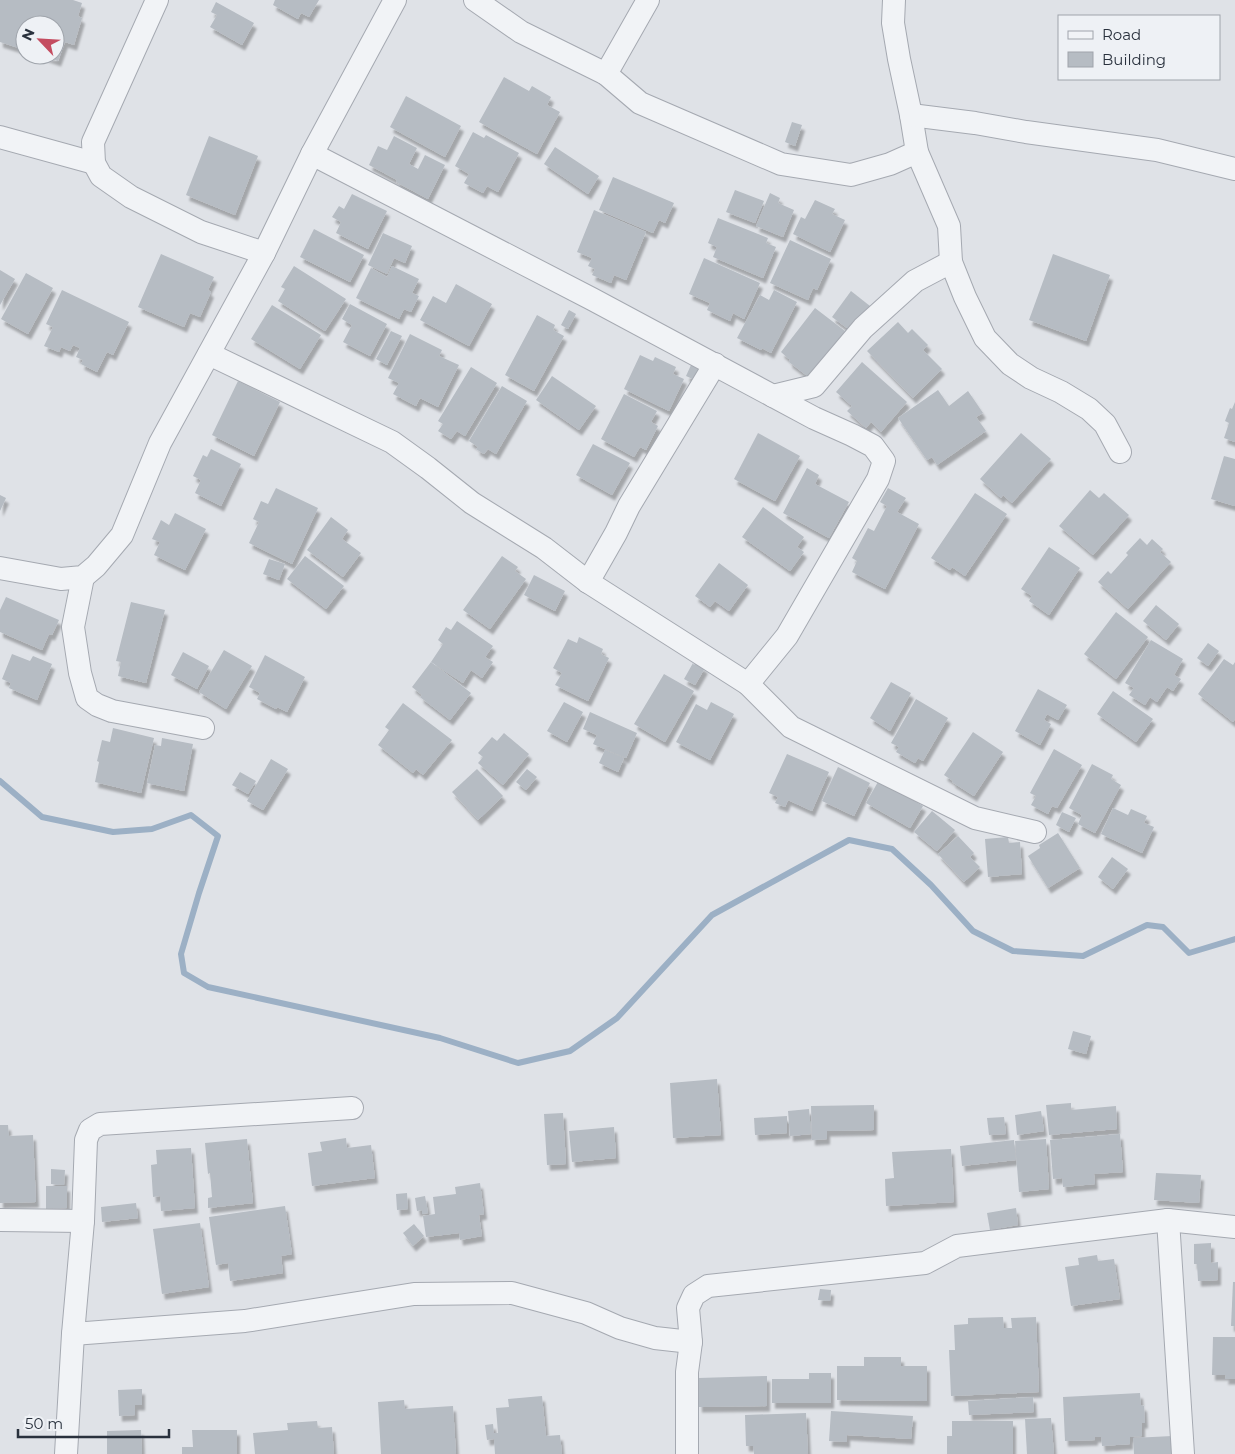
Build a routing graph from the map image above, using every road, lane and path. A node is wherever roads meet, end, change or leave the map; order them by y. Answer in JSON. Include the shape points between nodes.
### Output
{"nodes":[{"id":1,"x":157,"y":0,"type":"edge"},
{"id":2,"x":395,"y":0,"type":"edge"},
{"id":3,"x":475,"y":0,"type":"edge"},
{"id":4,"x":648,"y":0,"type":"edge"},
{"id":5,"x":894,"y":0,"type":"edge"},
{"id":6,"x":606,"y":74,"type":"junction"},
{"id":7,"x":911,"y":116,"type":"junction"},
{"id":8,"x":0,"y":137,"type":"edge"},
{"id":9,"x":918,"y":152,"type":"junction"},
{"id":10,"x":312,"y":154,"type":"junction"},
{"id":11,"x":94,"y":163,"type":"junction"},
{"id":12,"x":1235,"y":169,"type":"edge"},
{"id":13,"x":264,"y":253,"type":"junction"},
{"id":14,"x":951,"y":262,"type":"junction"},
{"id":15,"x":209,"y":354,"type":"junction"},
{"id":16,"x":715,"y":364,"type":"junction"},
{"id":17,"x":814,"y":386,"type":"junction"},
{"id":18,"x":773,"y":396,"type":"junction"},
{"id":19,"x":814,"y":418,"type":"junction"},
{"id":20,"x":1120,"y":452,"type":"dead end"},
{"id":21,"x":0,"y":568,"type":"edge"},
{"id":22,"x":83,"y":577,"type":"junction"},
{"id":23,"x":588,"y":582,"type":"junction"},
{"id":24,"x":748,"y":684,"type":"junction"},
{"id":25,"x":203,"y":728,"type":"dead end"},
{"id":26,"x":1035,"y":832,"type":"dead end"},
{"id":27,"x":352,"y":1108,"type":"dead end"},
{"id":28,"x":0,"y":1220,"type":"edge"},
{"id":29,"x":1168,"y":1220,"type":"junction"},
{"id":30,"x":83,"y":1221,"type":"junction"},
{"id":31,"x":1235,"y":1228,"type":"edge"},
{"id":32,"x":73,"y":1334,"type":"junction"},
{"id":33,"x":692,"y":1342,"type":"junction"},
{"id":34,"x":66,"y":1454,"type":"edge"},
{"id":35,"x":687,"y":1454,"type":"edge"},
{"id":36,"x":1183,"y":1454,"type":"edge"}],
"edges":[{"from":1,"to":11,"type":"street","via":[[93,142]]},
{"from":2,"to":10,"type":"street"},
{"from":3,"to":6,"type":"street","via":[[521,32]]},
{"from":4,"to":6,"type":"street"},
{"from":5,"to":7,"type":"street","via":[[898,59]]},
{"from":6,"to":9,"type":"street","via":[[640,102],[782,164],[851,175]]},
{"from":7,"to":9,"type":"street"},
{"from":7,"to":12,"type":"street","via":[[1158,150]]},
{"from":8,"to":11,"type":"street"},
{"from":9,"to":14,"type":"street","via":[[949,226]]},
{"from":10,"to":13,"type":"street"},
{"from":10,"to":16,"type":"street"},
{"from":11,"to":13,"type":"street","via":[[101,176],[131,197],[201,232]]},
{"from":13,"to":15,"type":"street"},
{"from":14,"to":17,"type":"street","via":[[915,281],[863,328]]},
{"from":14,"to":20,"type":"street","via":[[985,338],[1010,364],[1089,409],[1106,424]]},
{"from":15,"to":22,"type":"street","via":[[160,442],[122,535]]},
{"from":15,"to":23,"type":"street","via":[[392,442],[472,503],[544,548]]},
{"from":16,"to":18,"type":"street"},
{"from":16,"to":23,"type":"street","via":[[629,506]]},
{"from":17,"to":18,"type":"street"},
{"from":17,"to":19,"type":"street"},
{"from":18,"to":19,"type":"street"},
{"from":19,"to":24,"type":"street","via":[[873,446],[884,461],[787,636]]},
{"from":21,"to":22,"type":"street","via":[[61,579]]},
{"from":22,"to":25,"type":"street","via":[[73,627],[87,698],[112,711]]},
{"from":23,"to":24,"type":"street"},
{"from":24,"to":26,"type":"street","via":[[791,727],[976,818]]},
{"from":27,"to":30,"type":"street","via":[[100,1124],[90,1130],[86,1140]]},
{"from":28,"to":30,"type":"street"},
{"from":29,"to":31,"type":"street"},
{"from":29,"to":33,"type":"street","via":[[957,1246],[925,1263],[708,1286],[694,1296],[688,1308]]},
{"from":29,"to":36,"type":"street"},
{"from":30,"to":32,"type":"street"},
{"from":32,"to":33,"type":"street","via":[[245,1321],[414,1294],[512,1293],[586,1313],[620,1328],[655,1338]]},
{"from":32,"to":34,"type":"street"},
{"from":33,"to":35,"type":"street","via":[[687,1372]]}]}
